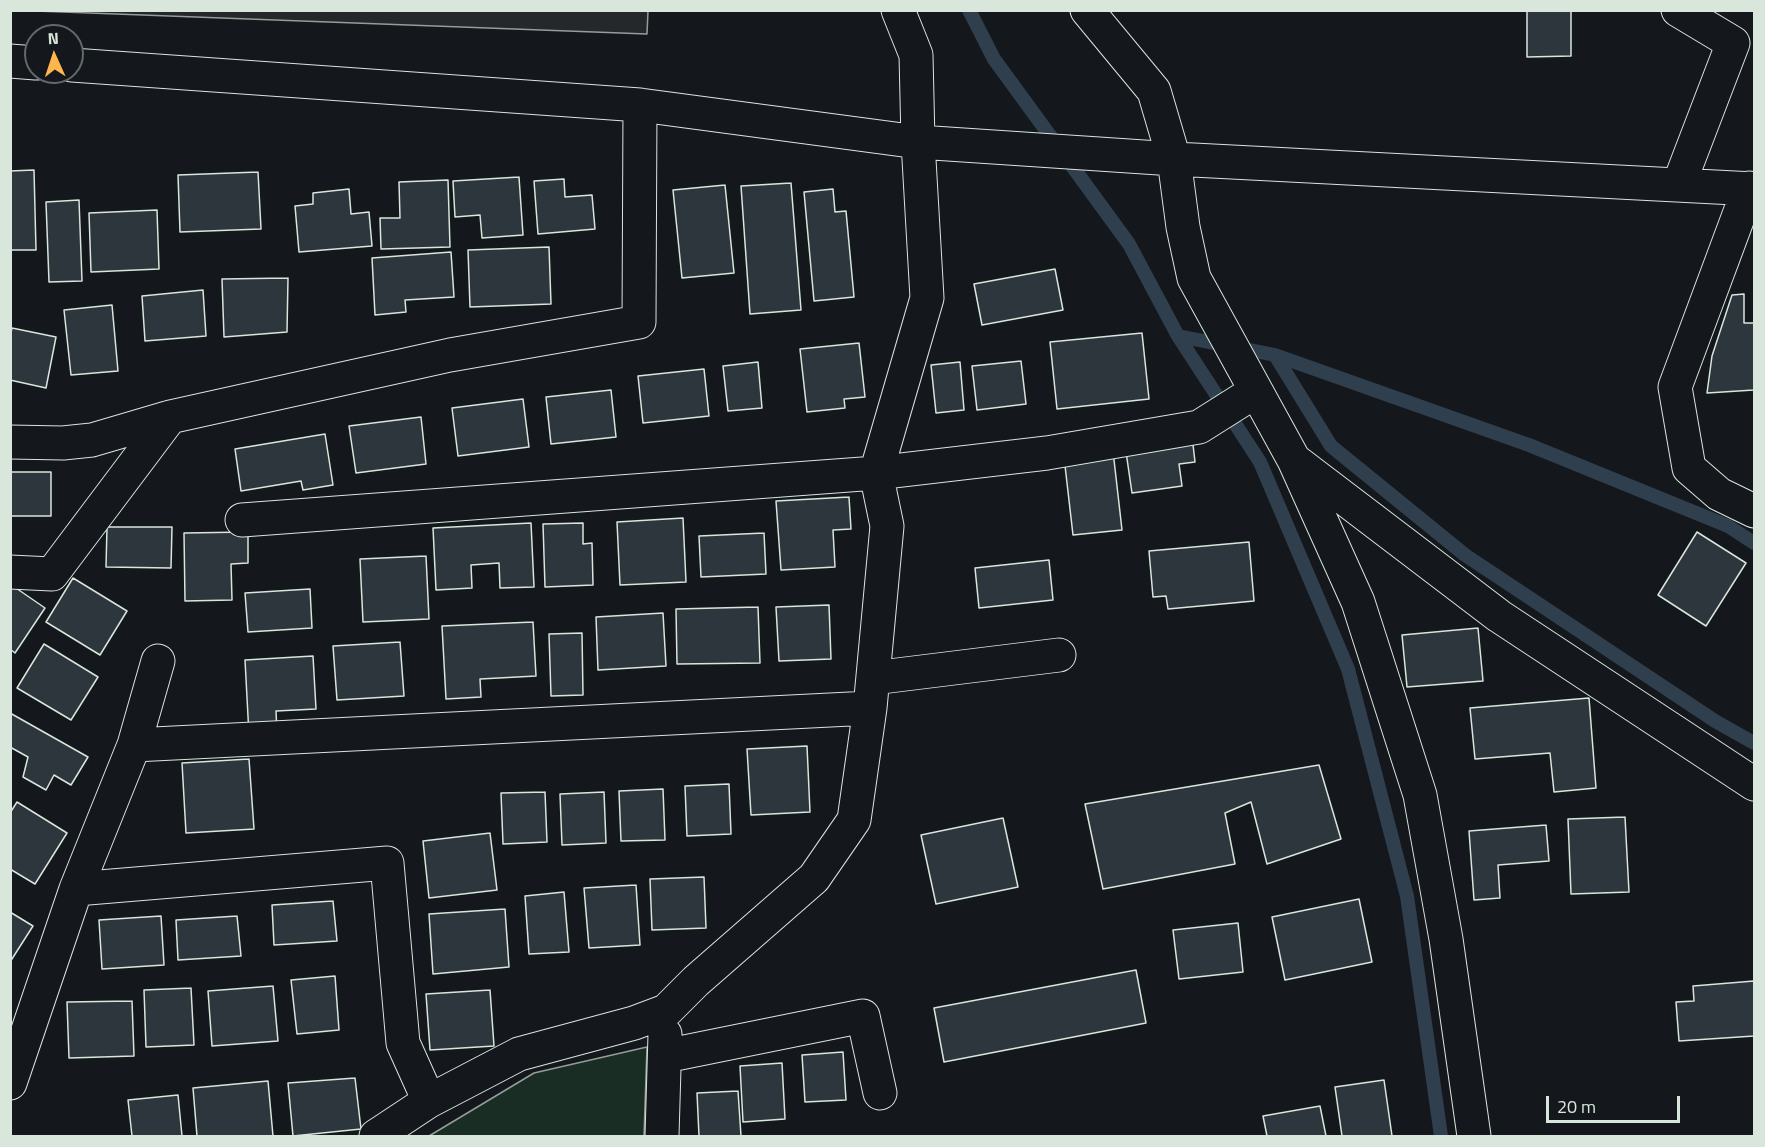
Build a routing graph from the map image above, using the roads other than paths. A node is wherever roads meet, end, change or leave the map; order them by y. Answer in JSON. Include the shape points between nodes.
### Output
{"nodes":[{"id":1,"x":898,"y":10,"type":"edge"},
{"id":2,"x":1087,"y":10,"type":"edge"},
{"id":3,"x":1678,"y":10,"type":"edge"},
{"id":4,"x":1744,"y":47,"type":"edge"},
{"id":5,"x":84,"y":66,"type":"edge"},
{"id":6,"x":640,"y":105,"type":"junction"},
{"id":7,"x":918,"y":142,"type":"junction"},
{"id":8,"x":1174,"y":159,"type":"junction"},
{"id":9,"x":1679,"y":184,"type":"junction"},
{"id":10,"x":1752,"y":189,"type":"edge"},
{"id":11,"x":1256,"y":392,"type":"junction"},
{"id":12,"x":170,"y":417,"type":"junction"},
{"id":13,"x":10,"y":442,"type":"edge"},
{"id":14,"x":1294,"y":460,"type":"junction"},
{"id":15,"x":876,"y":472,"type":"junction"},
{"id":16,"x":1755,"y":511,"type":"edge"},
{"id":17,"x":242,"y":520,"type":"dead end"},
{"id":18,"x":10,"y":573,"type":"edge"},
{"id":19,"x":1059,"y":654,"type":"dead end"},
{"id":20,"x":158,"y":662,"type":"dead end"},
{"id":21,"x":872,"y":693,"type":"junction"},
{"id":22,"x":134,"y":745,"type":"junction"},
{"id":23,"x":1755,"y":784,"type":"edge"},
{"id":24,"x":76,"y":889,"type":"junction"},
{"id":25,"x":666,"y":1011,"type":"junction"},
{"id":26,"x":665,"y":1056,"type":"junction"},
{"id":27,"x":10,"y":1083,"type":"edge"},
{"id":28,"x":880,"y":1093,"type":"dead end"},
{"id":29,"x":429,"y":1101,"type":"junction"},
{"id":30,"x":376,"y":1137,"type":"edge"},
{"id":31,"x":662,"y":1137,"type":"edge"},
{"id":32,"x":1474,"y":1137,"type":"edge"}],
"edges":[{"from":1,"to":7,"type":"street","via":[[916,55]]},
{"from":2,"to":8,"type":"street","via":[[1154,91]]},
{"from":3,"to":4,"type":"street"},
{"from":4,"to":9,"type":"street"},
{"from":5,"to":6,"type":"street"},
{"from":6,"to":7,"type":"street"},
{"from":6,"to":12,"type":"street","via":[[639,322],[450,355]]},
{"from":7,"to":8,"type":"street"},
{"from":7,"to":15,"type":"street","via":[[927,298]]},
{"from":8,"to":9,"type":"street"},
{"from":8,"to":11,"type":"street","via":[[1194,278]]},
{"from":9,"to":10,"type":"street"},
{"from":10,"to":16,"type":"street","via":[[1675,387],[1689,468],[1719,494]]},
{"from":11,"to":14,"type":"street"},
{"from":11,"to":15,"type":"street","via":[[1199,427],[1047,453]]},
{"from":12,"to":13,"type":"street","via":[[92,440]]},
{"from":12,"to":18,"type":"street","via":[[52,574]]},
{"from":14,"to":23,"type":"street","via":[[1499,616]]},
{"from":14,"to":32,"type":"street","via":[[1358,602],[1420,795],[1446,939]]},
{"from":15,"to":17,"type":"street"},
{"from":15,"to":21,"type":"street","via":[[887,526]]},
{"from":19,"to":21,"type":"street"},
{"from":20,"to":22,"type":"street"},
{"from":21,"to":22,"type":"street"},
{"from":21,"to":25,"type":"street","via":[[854,820],[814,878]]},
{"from":22,"to":24,"type":"street"},
{"from":24,"to":27,"type":"street"},
{"from":24,"to":29,"type":"street","via":[[387,863],[403,1043]]},
{"from":25,"to":26,"type":"street"},
{"from":25,"to":29,"type":"street","via":[[519,1054]]},
{"from":26,"to":28,"type":"street","via":[[863,1016]]},
{"from":26,"to":31,"type":"street"},
{"from":29,"to":30,"type":"street"}]}
